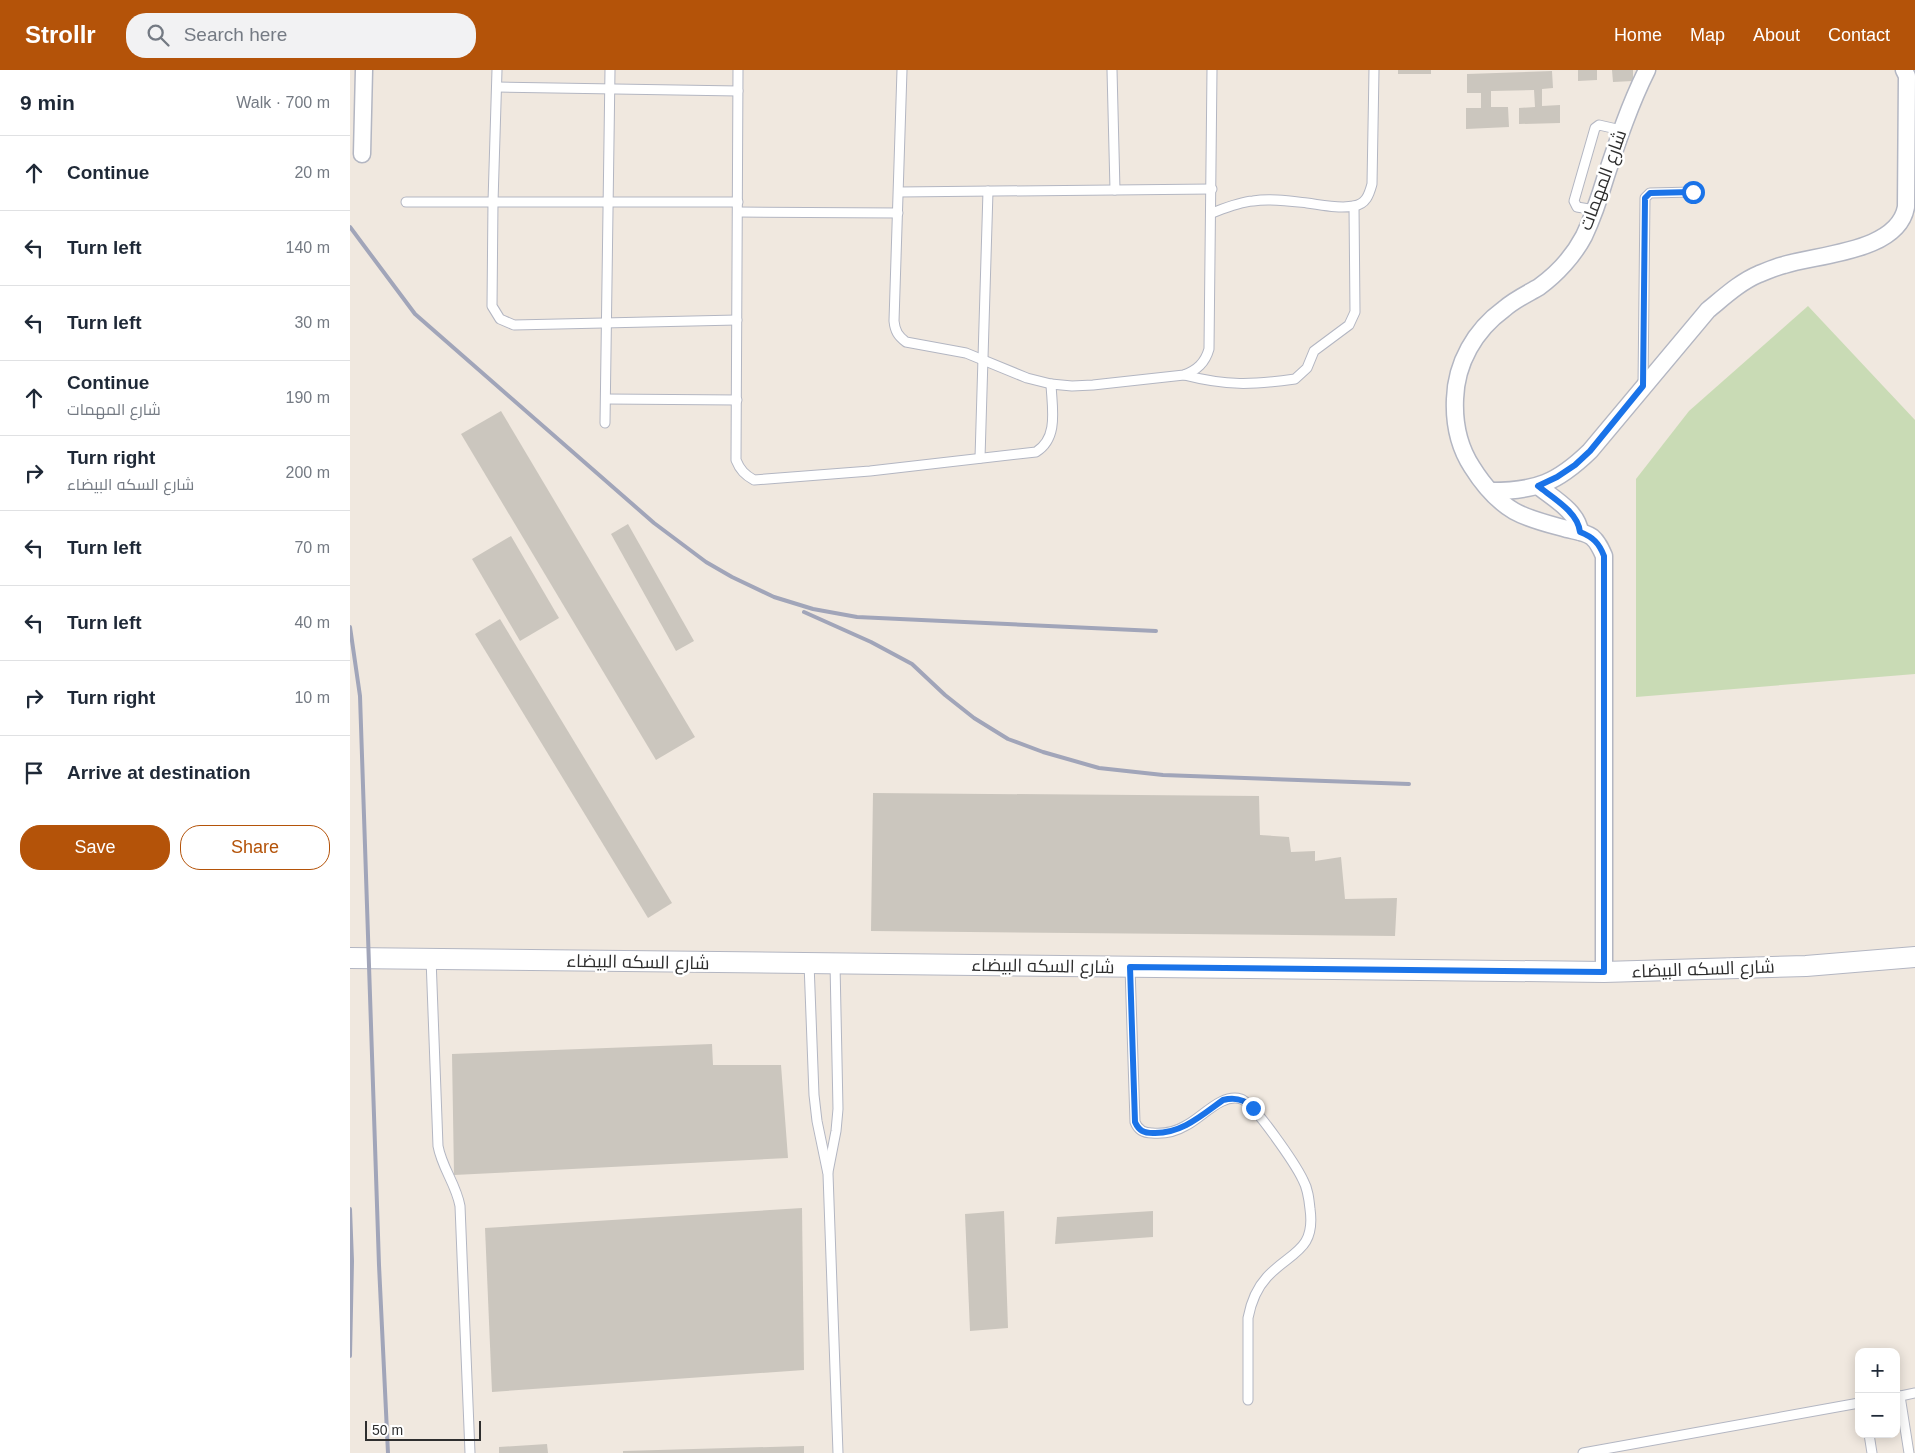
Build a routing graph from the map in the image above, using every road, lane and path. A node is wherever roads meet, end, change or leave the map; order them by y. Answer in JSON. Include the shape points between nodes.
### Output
{"nodes":[{"id":1,"x":364,"y":70,"type":"edge"},
{"id":2,"x":498,"y":70,"type":"edge"},
{"id":3,"x":610,"y":70,"type":"edge"},
{"id":4,"x":738,"y":70,"type":"edge"},
{"id":5,"x":902,"y":70,"type":"edge"},
{"id":6,"x":1112,"y":70,"type":"edge"},
{"id":7,"x":1212,"y":70,"type":"edge"},
{"id":8,"x":1374,"y":70,"type":"edge"},
{"id":9,"x":1648,"y":70,"type":"edge"},
{"id":10,"x":1904,"y":70,"type":"edge"},
{"id":11,"x":497,"y":87,"type":"junction"},
{"id":12,"x":609,"y":88,"type":"junction"},
{"id":13,"x":738,"y":91,"type":"junction"},
{"id":14,"x":1621,"y":130,"type":"junction"},
{"id":15,"x":362,"y":154,"type":"dead end"},
{"id":16,"x":1212,"y":189,"type":"junction"},
{"id":17,"x":1115,"y":190,"type":"junction"},
{"id":18,"x":988,"y":191,"type":"junction"},
{"id":19,"x":900,"y":192,"type":"junction"},
{"id":20,"x":1693,"y":192,"type":"dead end"},
{"id":21,"x":406,"y":202,"type":"dead end"},
{"id":22,"x":493,"y":202,"type":"junction"},
{"id":23,"x":608,"y":202,"type":"junction"},
{"id":24,"x":738,"y":202,"type":"junction"},
{"id":25,"x":1354,"y":206,"type":"junction"},
{"id":26,"x":1595,"y":210,"type":"junction"},
{"id":27,"x":738,"y":212,"type":"junction"},
{"id":28,"x":1212,"y":212,"type":"junction"},
{"id":29,"x":898,"y":213,"type":"junction"},
{"id":30,"x":737,"y":320,"type":"junction"},
{"id":31,"x":606,"y":323,"type":"junction"},
{"id":32,"x":983,"y":359,"type":"junction"},
{"id":33,"x":1184,"y":375,"type":"junction"},
{"id":34,"x":1051,"y":384,"type":"junction"},
{"id":35,"x":1643,"y":386,"type":"junction"},
{"id":36,"x":606,"y":399,"type":"junction"},
{"id":37,"x":737,"y":400,"type":"junction"},
{"id":38,"x":605,"y":424,"type":"dead end"},
{"id":39,"x":980,"y":458,"type":"junction"},
{"id":40,"x":1538,"y":486,"type":"junction"},
{"id":41,"x":1490,"y":491,"type":"junction"},
{"id":42,"x":1580,"y":532,"type":"junction"},
{"id":43,"x":1915,"y":957,"type":"edge"},
{"id":44,"x":350,"y":958,"type":"edge"},
{"id":45,"x":431,"y":958,"type":"junction"},
{"id":46,"x":809,"y":963,"type":"junction"},
{"id":47,"x":835,"y":964,"type":"junction"},
{"id":48,"x":1130,"y":967,"type":"junction"},
{"id":49,"x":1604,"y":972,"type":"junction"},
{"id":50,"x":828,"y":1174,"type":"junction"},
{"id":51,"x":1915,"y":1393,"type":"edge"},
{"id":52,"x":1900,"y":1396,"type":"edge"},
{"id":53,"x":1248,"y":1400,"type":"dead end"},
{"id":54,"x":1855,"y":1404,"type":"edge"},
{"id":55,"x":1900,"y":1406,"type":"edge"},
{"id":56,"x":1870,"y":1438,"type":"edge"},
{"id":57,"x":1628,"y":1449,"type":"edge"},
{"id":58,"x":470,"y":1453,"type":"edge"},
{"id":59,"x":838,"y":1453,"type":"edge"},
{"id":60,"x":1583,"y":1453,"type":"edge"},
{"id":61,"x":1872,"y":1453,"type":"edge"},
{"id":62,"x":1909,"y":1453,"type":"edge"}],
"edges":[{"from":1,"to":15,"type":"street"},
{"from":2,"to":11,"type":"lane"},
{"from":3,"to":12,"type":"lane"},
{"from":4,"to":13,"type":"lane"},
{"from":5,"to":19,"type":"lane"},
{"from":6,"to":17,"type":"lane"},
{"from":7,"to":16,"type":"lane"},
{"from":8,"to":25,"type":"lane","via":[[1372,184],[1365,201]]},
{"from":9,"to":14,"type":"street","name":"شارع المهمات"},
{"from":10,"to":35,"type":"street","via":[[1908,76],[1906,208],[1898,226],[1871,243],[1784,265],[1731,291],[1708,310]]},
{"from":11,"to":12,"type":"lane"},
{"from":11,"to":22,"type":"lane"},
{"from":12,"to":13,"type":"lane"},
{"from":12,"to":23,"type":"lane"},
{"from":13,"to":24,"type":"lane"},
{"from":14,"to":26,"type":"street","name":"شارع المهمات"},
{"from":14,"to":26,"type":"lane","via":[[1599,125],[1595,128],[1574,201],[1577,207]]},
{"from":16,"to":17,"type":"lane"},
{"from":16,"to":28,"type":"lane"},
{"from":17,"to":18,"type":"lane"},
{"from":18,"to":19,"type":"lane"},
{"from":18,"to":32,"type":"lane"},
{"from":19,"to":29,"type":"lane"},
{"from":20,"to":35,"type":"lane","via":[[1650,193],[1645,198]]},
{"from":21,"to":22,"type":"lane"},
{"from":22,"to":23,"type":"lane"},
{"from":22,"to":31,"type":"lane","via":[[492,306],[500,319],[514,325]]},
{"from":23,"to":24,"type":"lane"},
{"from":23,"to":31,"type":"lane"},
{"from":24,"to":27,"type":"lane"},
{"from":25,"to":28,"type":"lane","via":[[1255,200]]},
{"from":25,"to":33,"type":"lane","via":[[1355,312],[1349,325],[1314,351],[1302,375],[1295,379],[1241,384],[1212,382]]},
{"from":26,"to":41,"type":"street","name":"شارع المهمات","via":[[1583,237],[1557,271],[1490,320],[1466,352],[1459,371],[1455,401],[1457,430],[1472,467]]},
{"from":27,"to":29,"type":"lane"},
{"from":27,"to":30,"type":"lane"},
{"from":28,"to":33,"type":"lane","via":[[1209,349],[1200,366]]},
{"from":29,"to":32,"type":"lane","via":[[894,321],[899,337],[906,342]]},
{"from":30,"to":31,"type":"lane"},
{"from":30,"to":37,"type":"lane"},
{"from":31,"to":36,"type":"lane"},
{"from":32,"to":34,"type":"lane","via":[[1027,378]]},
{"from":32,"to":39,"type":"lane"},
{"from":33,"to":34,"type":"lane","via":[[1093,385]]},
{"from":34,"to":39,"type":"lane","via":[[1052,430],[1043,448],[1026,455]]},
{"from":35,"to":40,"type":"street","via":[[1590,451],[1575,465]]},
{"from":36,"to":37,"type":"lane"},
{"from":36,"to":38,"type":"lane"},
{"from":37,"to":39,"type":"lane","via":[[736,460],[746,476],[754,480],[870,472]]},
{"from":40,"to":41,"type":"street"},
{"from":40,"to":42,"type":"street","via":[[1573,515],[1580,525]]},
{"from":41,"to":42,"type":"street","name":"شارع المهمات","via":[[1512,510],[1529,518]]},
{"from":42,"to":49,"type":"street","name":"شارع المهمات","via":[[1600,545],[1604,556]]},
{"from":43,"to":49,"type":"street","name":"شارع السكه البيضاء","via":[[1806,966]]},
{"from":44,"to":45,"type":"street","name":"شارع السكه البيضاء"},
{"from":45,"to":46,"type":"street","name":"شارع السكه البيضاء"},
{"from":45,"to":58,"type":"lane","via":[[438,1146],[460,1206]]},
{"from":46,"to":47,"type":"street","name":"شارع السكه البيضاء"},
{"from":46,"to":50,"type":"lane","via":[[814,1095]]},
{"from":47,"to":48,"type":"street","name":"شارع السكه البيضاء"},
{"from":47,"to":50,"type":"lane","via":[[838,1109]]},
{"from":48,"to":49,"type":"street","name":"شارع السكه البيضاء"},
{"from":48,"to":53,"type":"lane","via":[[1136,1126],[1146,1133],[1170,1132],[1192,1123],[1223,1100],[1242,1100],[1253,1108],[1307,1190],[1312,1221],[1308,1239],[1262,1284],[1252,1300],[1248,1318]]},
{"from":50,"to":59,"type":"lane"},
{"from":51,"to":52,"type":"lane"},
{"from":54,"to":57,"type":"lane"},
{"from":55,"to":62,"type":"lane"},
{"from":56,"to":61,"type":"lane"},
{"from":57,"to":60,"type":"lane"}]}
